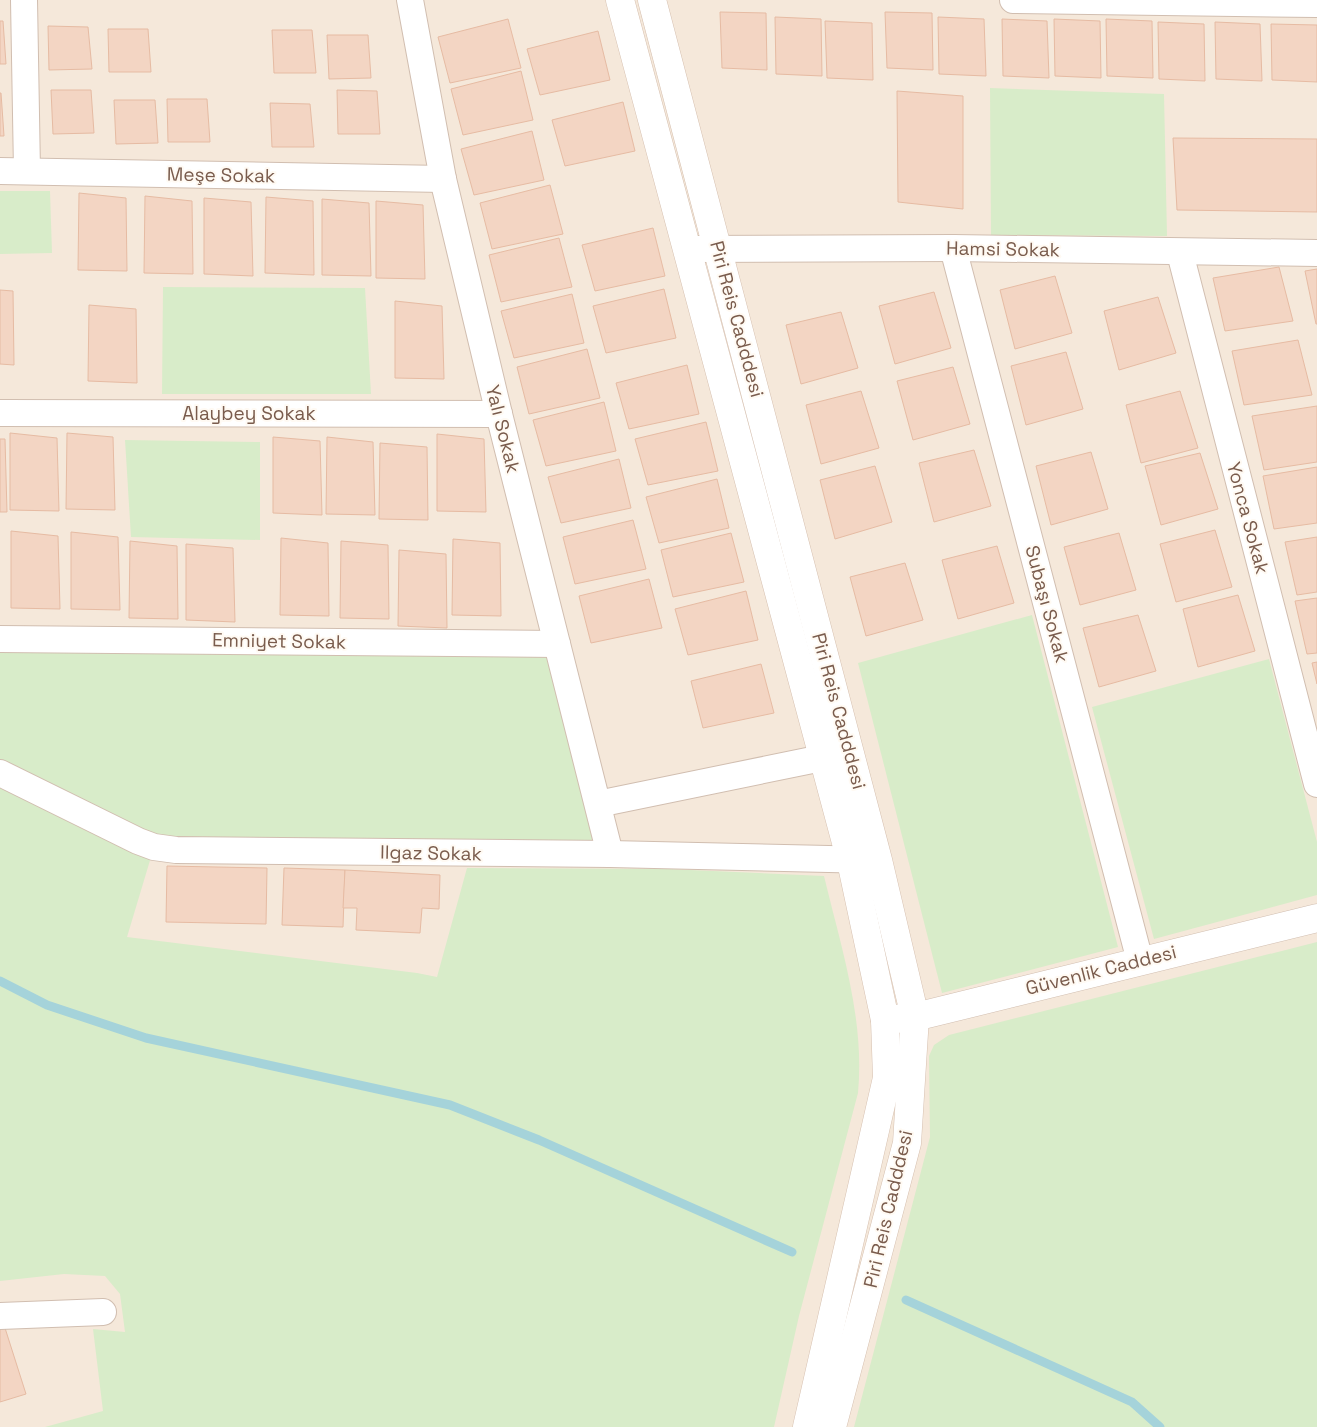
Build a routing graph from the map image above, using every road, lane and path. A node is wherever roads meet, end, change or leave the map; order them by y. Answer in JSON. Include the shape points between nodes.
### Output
{"nodes":[{"id":1,"x":24,"y":0,"type":"edge"},
{"id":2,"x":410,"y":0,"type":"edge"},
{"id":3,"x":620,"y":0,"type":"edge"},
{"id":4,"x":652,"y":0,"type":"edge"},
{"id":5,"x":1013,"y":0,"type":"edge"},
{"id":6,"x":1317,"y":4,"type":"edge"},
{"id":7,"x":0,"y":171,"type":"edge"},
{"id":8,"x":27,"y":171,"type":"junction"},
{"id":9,"x":443,"y":179,"type":"junction"},
{"id":10,"x":953,"y":248,"type":"junction"},
{"id":11,"x":718,"y":249,"type":"junction"},
{"id":12,"x":688,"y":250,"type":"junction"},
{"id":13,"x":1180,"y":253,"type":"junction"},
{"id":14,"x":1317,"y":253,"type":"edge"},
{"id":15,"x":0,"y":413,"type":"edge"},
{"id":16,"x":499,"y":414,"type":"junction"},
{"id":17,"x":0,"y":639,"type":"edge"},
{"id":18,"x":558,"y":644,"type":"junction"},
{"id":19,"x":822,"y":758,"type":"junction"},
{"id":20,"x":0,"y":773,"type":"edge"},
{"id":21,"x":1317,"y":784,"type":"edge"},
{"id":22,"x":598,"y":804,"type":"junction"},
{"id":23,"x":610,"y":854,"type":"junction"},
{"id":24,"x":878,"y":860,"type":"junction"},
{"id":25,"x":851,"y":861,"type":"junction"},
{"id":26,"x":1317,"y":918,"type":"edge"},
{"id":27,"x":1140,"y":960,"type":"junction"},
{"id":28,"x":916,"y":1016,"type":"junction"},
{"id":29,"x":886,"y":1020,"type":"junction"},
{"id":30,"x":103,"y":1312,"type":"dead end"},
{"id":31,"x":0,"y":1316,"type":"edge"},
{"id":32,"x":807,"y":1427,"type":"edge"},
{"id":33,"x":832,"y":1427,"type":"edge"}],
"edges":[{"from":1,"to":8,"type":"street"},
{"from":2,"to":9,"type":"street","name":"Yalı Sokak"},
{"from":3,"to":12,"type":"main road","name":"Piri Reis Cadddesi"},
{"from":4,"to":11,"type":"main road","name":"Piri Reis Cadddesi"},
{"from":5,"to":6,"type":"street"},
{"from":7,"to":8,"type":"street","name":"Meşe Sokak"},
{"from":8,"to":9,"type":"street","name":"Meşe Sokak"},
{"from":9,"to":16,"type":"street","name":"Yalı Sokak"},
{"from":10,"to":11,"type":"street","name":"Hamsi Sokak"},
{"from":10,"to":13,"type":"street","name":"Hamsi Sokak"},
{"from":10,"to":27,"type":"street","name":"Subaşı Sokak"},
{"from":11,"to":12,"type":"street","name":"Hamsi Sokak"},
{"from":11,"to":24,"type":"main road","name":"Piri Reis Cadddesi"},
{"from":12,"to":19,"type":"main road","name":"Piri Reis Cadddesi"},
{"from":13,"to":14,"type":"street","name":"Hamsi Sokak"},
{"from":13,"to":21,"type":"street","name":"Yonca Sokak"},
{"from":15,"to":16,"type":"street","name":"Alaybey Sokak"},
{"from":16,"to":18,"type":"street","name":"Yalı Sokak"},
{"from":17,"to":18,"type":"street","name":"Emniyet Sokak"},
{"from":18,"to":22,"type":"street","name":"Yalı Sokak"},
{"from":19,"to":22,"type":"street"},
{"from":19,"to":25,"type":"main road","name":"Piri Reis Cadddesi"},
{"from":20,"to":23,"type":"street","name":"Ilgaz Sokak","via":[[138,841],[176,850]]},
{"from":22,"to":23,"type":"street","name":"Yalı Sokak"},
{"from":23,"to":25,"type":"street","name":"Ilgaz Sokak"},
{"from":24,"to":25,"type":"street","name":"Ilgaz Sokak"},
{"from":24,"to":28,"type":"main road","name":"Piri Reis Cadddesi"},
{"from":25,"to":29,"type":"main road","name":"Piri Reis Cadddesi"},
{"from":26,"to":27,"type":"main road","name":"Güvenlik Caddesi"},
{"from":27,"to":28,"type":"main road","name":"Güvenlik Caddesi"},
{"from":28,"to":29,"type":"main road","name":"Güvenlik Caddesi"},
{"from":28,"to":33,"type":"main road","name":"Piri Reis Cadddesi","via":[[908,1143]]},
{"from":29,"to":32,"type":"main road","name":"Piri Reis Cadddesi","via":[[887,1078]]},
{"from":30,"to":31,"type":"street"}]}
